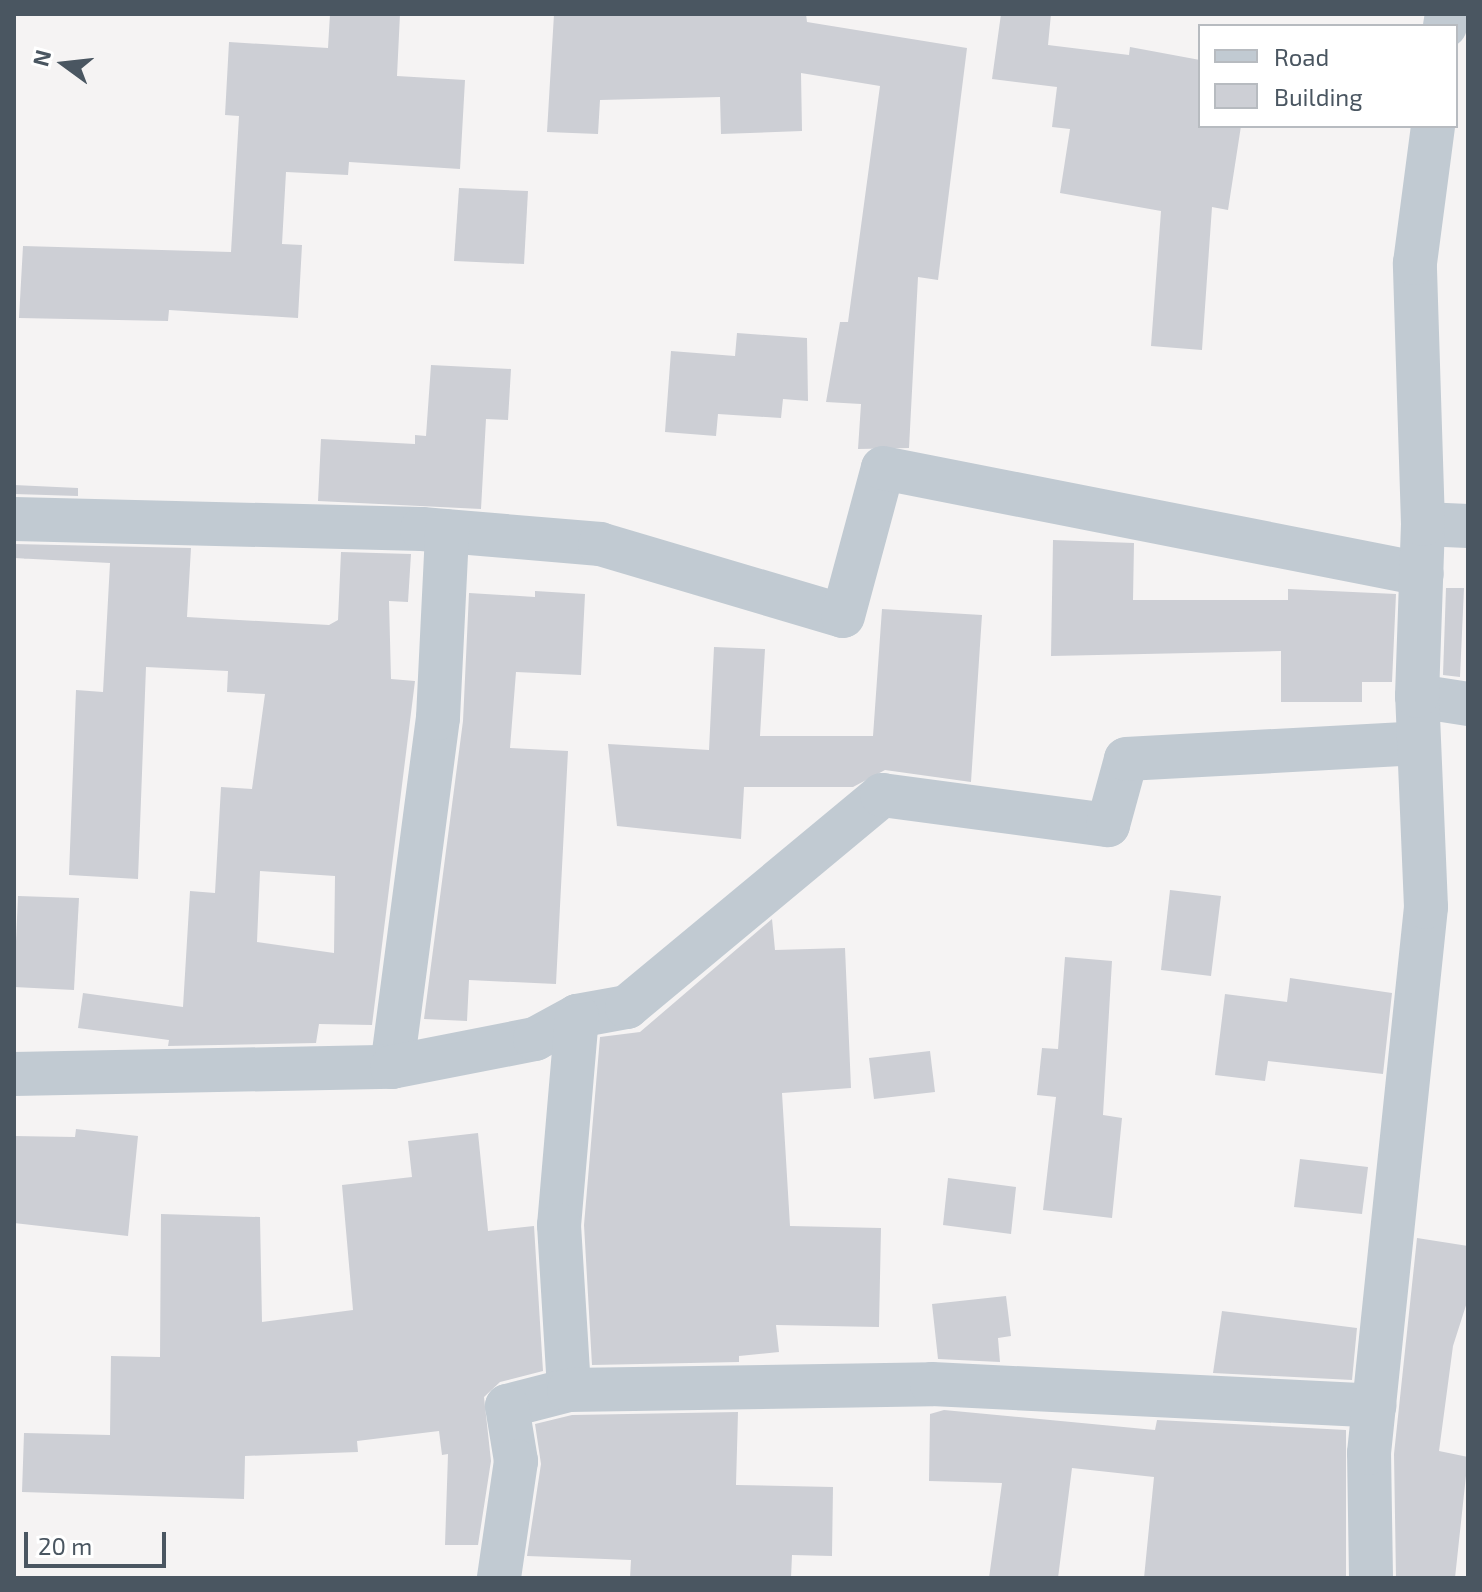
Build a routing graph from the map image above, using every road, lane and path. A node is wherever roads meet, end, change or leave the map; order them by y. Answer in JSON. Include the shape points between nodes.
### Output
{"nodes":[{"id":1,"x":1433,"y":128,"type":"edge"},
{"id":2,"x":14,"y":519,"type":"edge"},
{"id":3,"x":1423,"y":524,"type":"junction"},
{"id":4,"x":1468,"y":526,"type":"edge"},
{"id":5,"x":447,"y":531,"type":"junction"},
{"id":6,"x":1422,"y":574,"type":"junction"},
{"id":7,"x":1417,"y":696,"type":"junction"},
{"id":8,"x":1468,"y":704,"type":"edge"},
{"id":9,"x":1419,"y":743,"type":"junction"},
{"id":10,"x":577,"y":1016,"type":"junction"},
{"id":11,"x":392,"y":1067,"type":"junction"},
{"id":12,"x":14,"y":1074,"type":"edge"},
{"id":13,"x":569,"y":1390,"type":"junction"},
{"id":14,"x":1374,"y":1406,"type":"junction"},
{"id":15,"x":499,"y":1578,"type":"edge"},
{"id":16,"x":1371,"y":1578,"type":"edge"}],
"edges":[{"from":1,"to":3,"type":"street","via":[[1415,263]]},
{"from":2,"to":5,"type":"street"},
{"from":3,"to":4,"type":"street"},
{"from":3,"to":6,"type":"street"},
{"from":5,"to":6,"type":"street","via":[[600,544],[843,616],[883,468]]},
{"from":5,"to":11,"type":"street","via":[[438,718]]},
{"from":6,"to":7,"type":"street"},
{"from":7,"to":8,"type":"street"},
{"from":7,"to":9,"type":"street"},
{"from":9,"to":10,"type":"street","via":[[1126,759],[1108,825],[882,795],[627,1007]]},
{"from":9,"to":14,"type":"street","via":[[1426,907]]},
{"from":10,"to":11,"type":"street","via":[[535,1039]]},
{"from":10,"to":13,"type":"street","via":[[559,1225]]},
{"from":11,"to":12,"type":"street"},
{"from":13,"to":14,"type":"street","via":[[932,1384]]},
{"from":13,"to":15,"type":"street","via":[[507,1406],[516,1461]]},
{"from":14,"to":16,"type":"street"}]}
